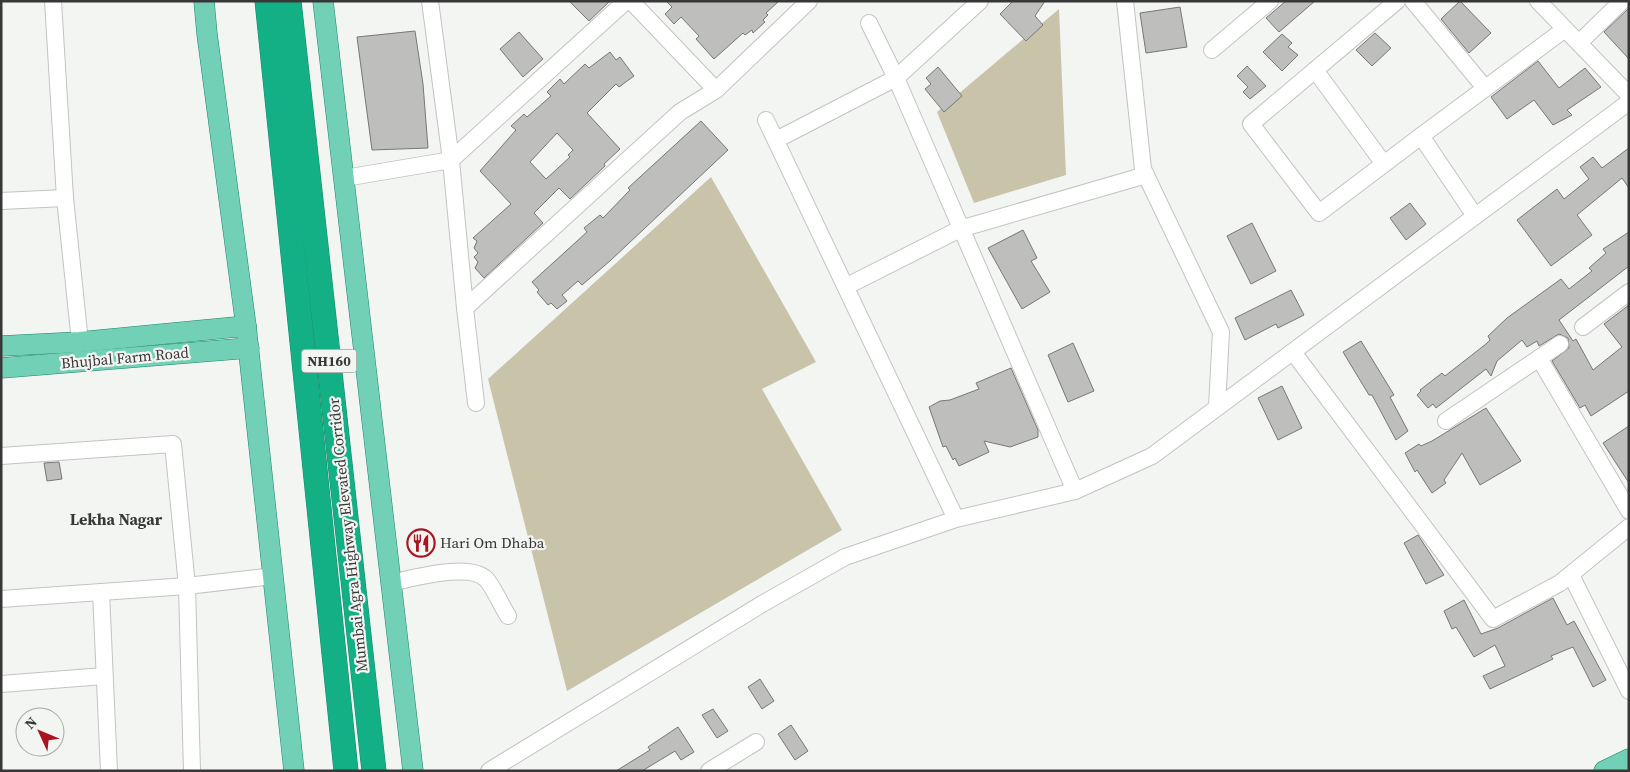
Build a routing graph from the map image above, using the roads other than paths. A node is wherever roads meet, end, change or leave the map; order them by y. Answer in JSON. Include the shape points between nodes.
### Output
{"nodes":[{"id":1,"x":53,"y":1,"type":"edge"},
{"id":2,"x":204,"y":1,"type":"edge"},
{"id":3,"x":267,"y":1,"type":"edge"},
{"id":4,"x":289,"y":1,"type":"edge"},
{"id":5,"x":323,"y":1,"type":"edge"},
{"id":6,"x":430,"y":1,"type":"edge"},
{"id":7,"x":626,"y":1,"type":"edge"},
{"id":8,"x":631,"y":1,"type":"edge"},
{"id":9,"x":808,"y":1,"type":"edge"},
{"id":10,"x":980,"y":1,"type":"edge"},
{"id":11,"x":1124,"y":1,"type":"edge"},
{"id":12,"x":1397,"y":1,"type":"edge"},
{"id":13,"x":1413,"y":1,"type":"edge"},
{"id":14,"x":1538,"y":1,"type":"edge"},
{"id":15,"x":1622,"y":1,"type":"edge"},
{"id":16,"x":1266,"y":2,"type":"edge"},
{"id":17,"x":870,"y":23,"type":"dead end"},
{"id":18,"x":1564,"y":29,"type":"junction"},
{"id":19,"x":1579,"y":43,"type":"junction"},
{"id":20,"x":1212,"y":50,"type":"dead end"},
{"id":21,"x":1315,"y":70,"type":"junction"},
{"id":22,"x":896,"y":78,"type":"junction"},
{"id":23,"x":1485,"y":88,"type":"junction"},
{"id":24,"x":716,"y":90,"type":"junction"},
{"id":25,"x":1629,"y":95,"type":"edge"},
{"id":26,"x":1629,"y":102,"type":"edge"},
{"id":27,"x":766,"y":120,"type":"dead end"},
{"id":28,"x":1420,"y":136,"type":"junction"},
{"id":29,"x":776,"y":140,"type":"junction"},
{"id":30,"x":451,"y":160,"type":"junction"},
{"id":31,"x":1384,"y":164,"type":"junction"},
{"id":32,"x":1146,"y":175,"type":"junction"},
{"id":33,"x":345,"y":178,"type":"junction"},
{"id":34,"x":65,"y":198,"type":"junction"},
{"id":35,"x":1,"y":202,"type":"edge"},
{"id":36,"x":1475,"y":216,"type":"junction"},
{"id":37,"x":960,"y":229,"type":"junction"},
{"id":38,"x":847,"y":286,"type":"junction"},
{"id":39,"x":1629,"y":292,"type":"edge"},
{"id":40,"x":465,"y":308,"type":"junction"},
{"id":41,"x":246,"y":326,"type":"junction"},
{"id":42,"x":1583,"y":327,"type":"dead end"},
{"id":43,"x":80,"y":342,"type":"junction"},
{"id":44,"x":1560,"y":344,"type":"dead end"},
{"id":45,"x":1,"y":346,"type":"edge"},
{"id":46,"x":249,"y":348,"type":"junction"},
{"id":47,"x":1293,"y":352,"type":"junction"},
{"id":48,"x":1538,"y":358,"type":"junction"},
{"id":49,"x":1,"y":368,"type":"edge"},
{"id":50,"x":476,"y":403,"type":"dead end"},
{"id":51,"x":1218,"y":407,"type":"junction"},
{"id":52,"x":1446,"y":421,"type":"dead end"},
{"id":53,"x":1,"y":456,"type":"edge"},
{"id":54,"x":1075,"y":491,"type":"junction"},
{"id":55,"x":1629,"y":510,"type":"edge"},
{"id":56,"x":956,"y":519,"type":"junction"},
{"id":57,"x":1629,"y":527,"type":"edge"},
{"id":58,"x":1570,"y":575,"type":"junction"},
{"id":59,"x":274,"y":576,"type":"junction"},
{"id":60,"x":390,"y":583,"type":"junction"},
{"id":61,"x":187,"y":586,"type":"junction"},
{"id":62,"x":100,"y":592,"type":"junction"},
{"id":63,"x":1,"y":599,"type":"edge"},
{"id":64,"x":508,"y":616,"type":"dead end"},
{"id":65,"x":104,"y":676,"type":"junction"},
{"id":66,"x":1,"y":684,"type":"edge"},
{"id":67,"x":1629,"y":691,"type":"edge"},
{"id":68,"x":756,"y":742,"type":"dead end"},
{"id":69,"x":1629,"y":759,"type":"edge"},
{"id":70,"x":109,"y":771,"type":"edge"},
{"id":71,"x":192,"y":771,"type":"edge"},
{"id":72,"x":294,"y":771,"type":"edge"},
{"id":73,"x":346,"y":771,"type":"edge"},
{"id":74,"x":374,"y":771,"type":"edge"},
{"id":75,"x":413,"y":771,"type":"edge"},
{"id":76,"x":489,"y":771,"type":"edge"},
{"id":77,"x":709,"y":771,"type":"edge"},
{"id":78,"x":1604,"y":771,"type":"edge"}],
"edges":[{"from":1,"to":34,"type":"street"},
{"from":2,"to":41,"type":"main road"},
{"from":3,"to":73,"type":"highway","name":"Mumbai Agra Highway Elevated Corridor","number":"NH160"},
{"from":4,"to":74,"type":"highway","name":"Mumbai Agra Highway Elevated Corridor","number":"NH160"},
{"from":5,"to":33,"type":"main road"},
{"from":6,"to":30,"type":"street"},
{"from":7,"to":30,"type":"street"},
{"from":8,"to":24,"type":"street"},
{"from":9,"to":24,"type":"street"},
{"from":10,"to":22,"type":"street"},
{"from":11,"to":32,"type":"street"},
{"from":12,"to":21,"type":"street"},
{"from":13,"to":23,"type":"street"},
{"from":14,"to":18,"type":"street"},
{"from":15,"to":19,"type":"street"},
{"from":16,"to":20,"type":"street"},
{"from":17,"to":22,"type":"street"},
{"from":18,"to":19,"type":"street"},
{"from":18,"to":23,"type":"street"},
{"from":19,"to":25,"type":"street"},
{"from":21,"to":31,"type":"street"},
{"from":21,"to":31,"type":"street","via":[[1251,124],[1319,213]]},
{"from":22,"to":29,"type":"street"},
{"from":22,"to":37,"type":"street"},
{"from":23,"to":28,"type":"street"},
{"from":24,"to":40,"type":"street","via":[[680,112]]},
{"from":26,"to":36,"type":"street"},
{"from":27,"to":29,"type":"street"},
{"from":28,"to":31,"type":"street"},
{"from":28,"to":36,"type":"street"},
{"from":29,"to":38,"type":"street"},
{"from":30,"to":33,"type":"street"},
{"from":30,"to":40,"type":"street"},
{"from":32,"to":37,"type":"street"},
{"from":32,"to":51,"type":"street","via":[[1221,332]]},
{"from":33,"to":60,"type":"main road"},
{"from":34,"to":35,"type":"street"},
{"from":34,"to":43,"type":"street"},
{"from":36,"to":47,"type":"street"},
{"from":37,"to":38,"type":"street"},
{"from":37,"to":54,"type":"street"},
{"from":38,"to":56,"type":"street"},
{"from":39,"to":42,"type":"street"},
{"from":40,"to":50,"type":"street"},
{"from":41,"to":43,"type":"main road","name":"Bhujbal Farm Road"},
{"from":41,"to":46,"type":"main road"},
{"from":43,"to":45,"type":"main road","name":"Bhujbal Farm Road"},
{"from":44,"to":48,"type":"street"},
{"from":46,"to":49,"type":"main road","name":"Bhujbal Farm Road"},
{"from":46,"to":59,"type":"main road"},
{"from":47,"to":51,"type":"street"},
{"from":47,"to":58,"type":"street","via":[[1493,620]]},
{"from":48,"to":52,"type":"street"},
{"from":48,"to":55,"type":"street"},
{"from":51,"to":54,"type":"street","via":[[1152,456]]},
{"from":53,"to":61,"type":"street","via":[[173,444]]},
{"from":54,"to":56,"type":"street"},
{"from":56,"to":76,"type":"street","via":[[845,558],[762,604]]},
{"from":57,"to":58,"type":"street"},
{"from":58,"to":67,"type":"street"},
{"from":59,"to":61,"type":"street"},
{"from":59,"to":72,"type":"main road"},
{"from":60,"to":64,"type":"street","via":[[456,571],[474,572],[486,578]]},
{"from":60,"to":75,"type":"main road"},
{"from":61,"to":62,"type":"street"},
{"from":61,"to":71,"type":"street"},
{"from":62,"to":63,"type":"street"},
{"from":62,"to":65,"type":"street"},
{"from":65,"to":66,"type":"street"},
{"from":65,"to":70,"type":"street"},
{"from":68,"to":77,"type":"street"},
{"from":69,"to":78,"type":"main road"}]}
